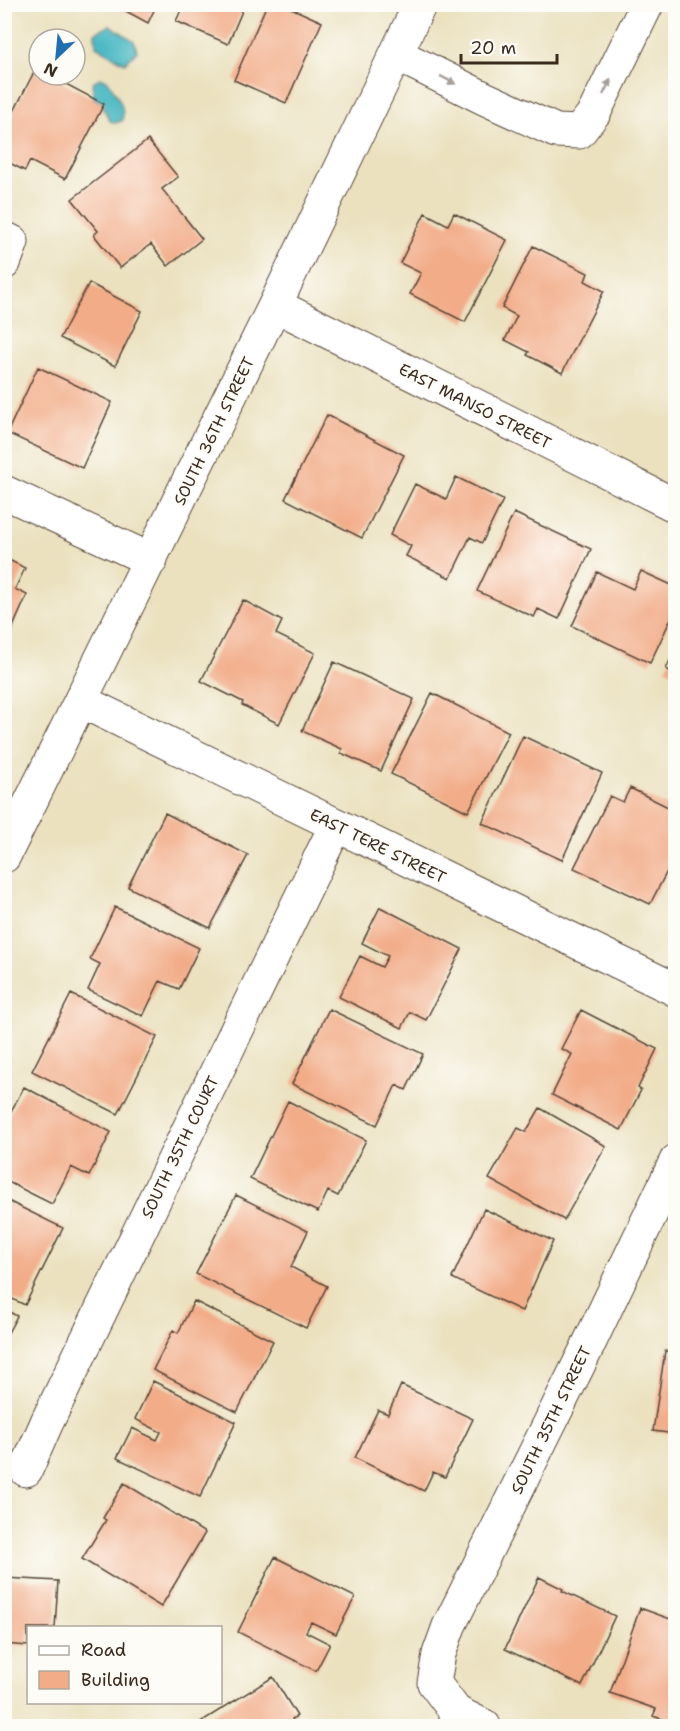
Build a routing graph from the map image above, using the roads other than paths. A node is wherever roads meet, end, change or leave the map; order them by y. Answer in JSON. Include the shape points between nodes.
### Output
{"nodes":[{"id":1,"x":420,"y":4,"type":"edge"},
{"id":2,"x":647,"y":4,"type":"edge"},
{"id":3,"x":396,"y":54,"type":"junction"},
{"id":4,"x":275,"y":305,"type":"junction"},
{"id":5,"x":4,"y":492,"type":"edge"},
{"id":6,"x":675,"y":506,"type":"edge"},
{"id":7,"x":151,"y":560,"type":"junction"},
{"id":8,"x":81,"y":701,"type":"junction"},
{"id":9,"x":336,"y":825,"type":"junction"},
{"id":10,"x":4,"y":856,"type":"edge"},
{"id":11,"x":675,"y":990,"type":"edge"},
{"id":12,"x":675,"y":1161,"type":"edge"},
{"id":13,"x":26,"y":1470,"type":"dead end"},
{"id":14,"x":484,"y":1726,"type":"edge"}],
"edges":[{"from":1,"to":3,"type":"street","name":"SOUTH 36TH STREET"},
{"from":3,"to":2,"type":"street","one_way":true,"via":[[556,130],[579,132],[594,113]]},
{"from":3,"to":4,"type":"street","name":"SOUTH 36TH STREET"},
{"from":4,"to":6,"type":"street","name":"EAST MANSO STREET"},
{"from":4,"to":7,"type":"street","name":"SOUTH 36TH STREET"},
{"from":5,"to":7,"type":"street"},
{"from":7,"to":8,"type":"street","name":"SOUTH 36TH STREET"},
{"from":8,"to":9,"type":"street","name":"EAST TERE STREET"},
{"from":8,"to":10,"type":"street","name":"SOUTH 36TH STREET"},
{"from":9,"to":11,"type":"street","name":"EAST TERE STREET"},
{"from":9,"to":13,"type":"street","name":"SOUTH 35TH COURT"},
{"from":12,"to":14,"type":"street","name":"SOUTH 35TH STREET","via":[[449,1626],[439,1654],[434,1683],[456,1712]]}]}
